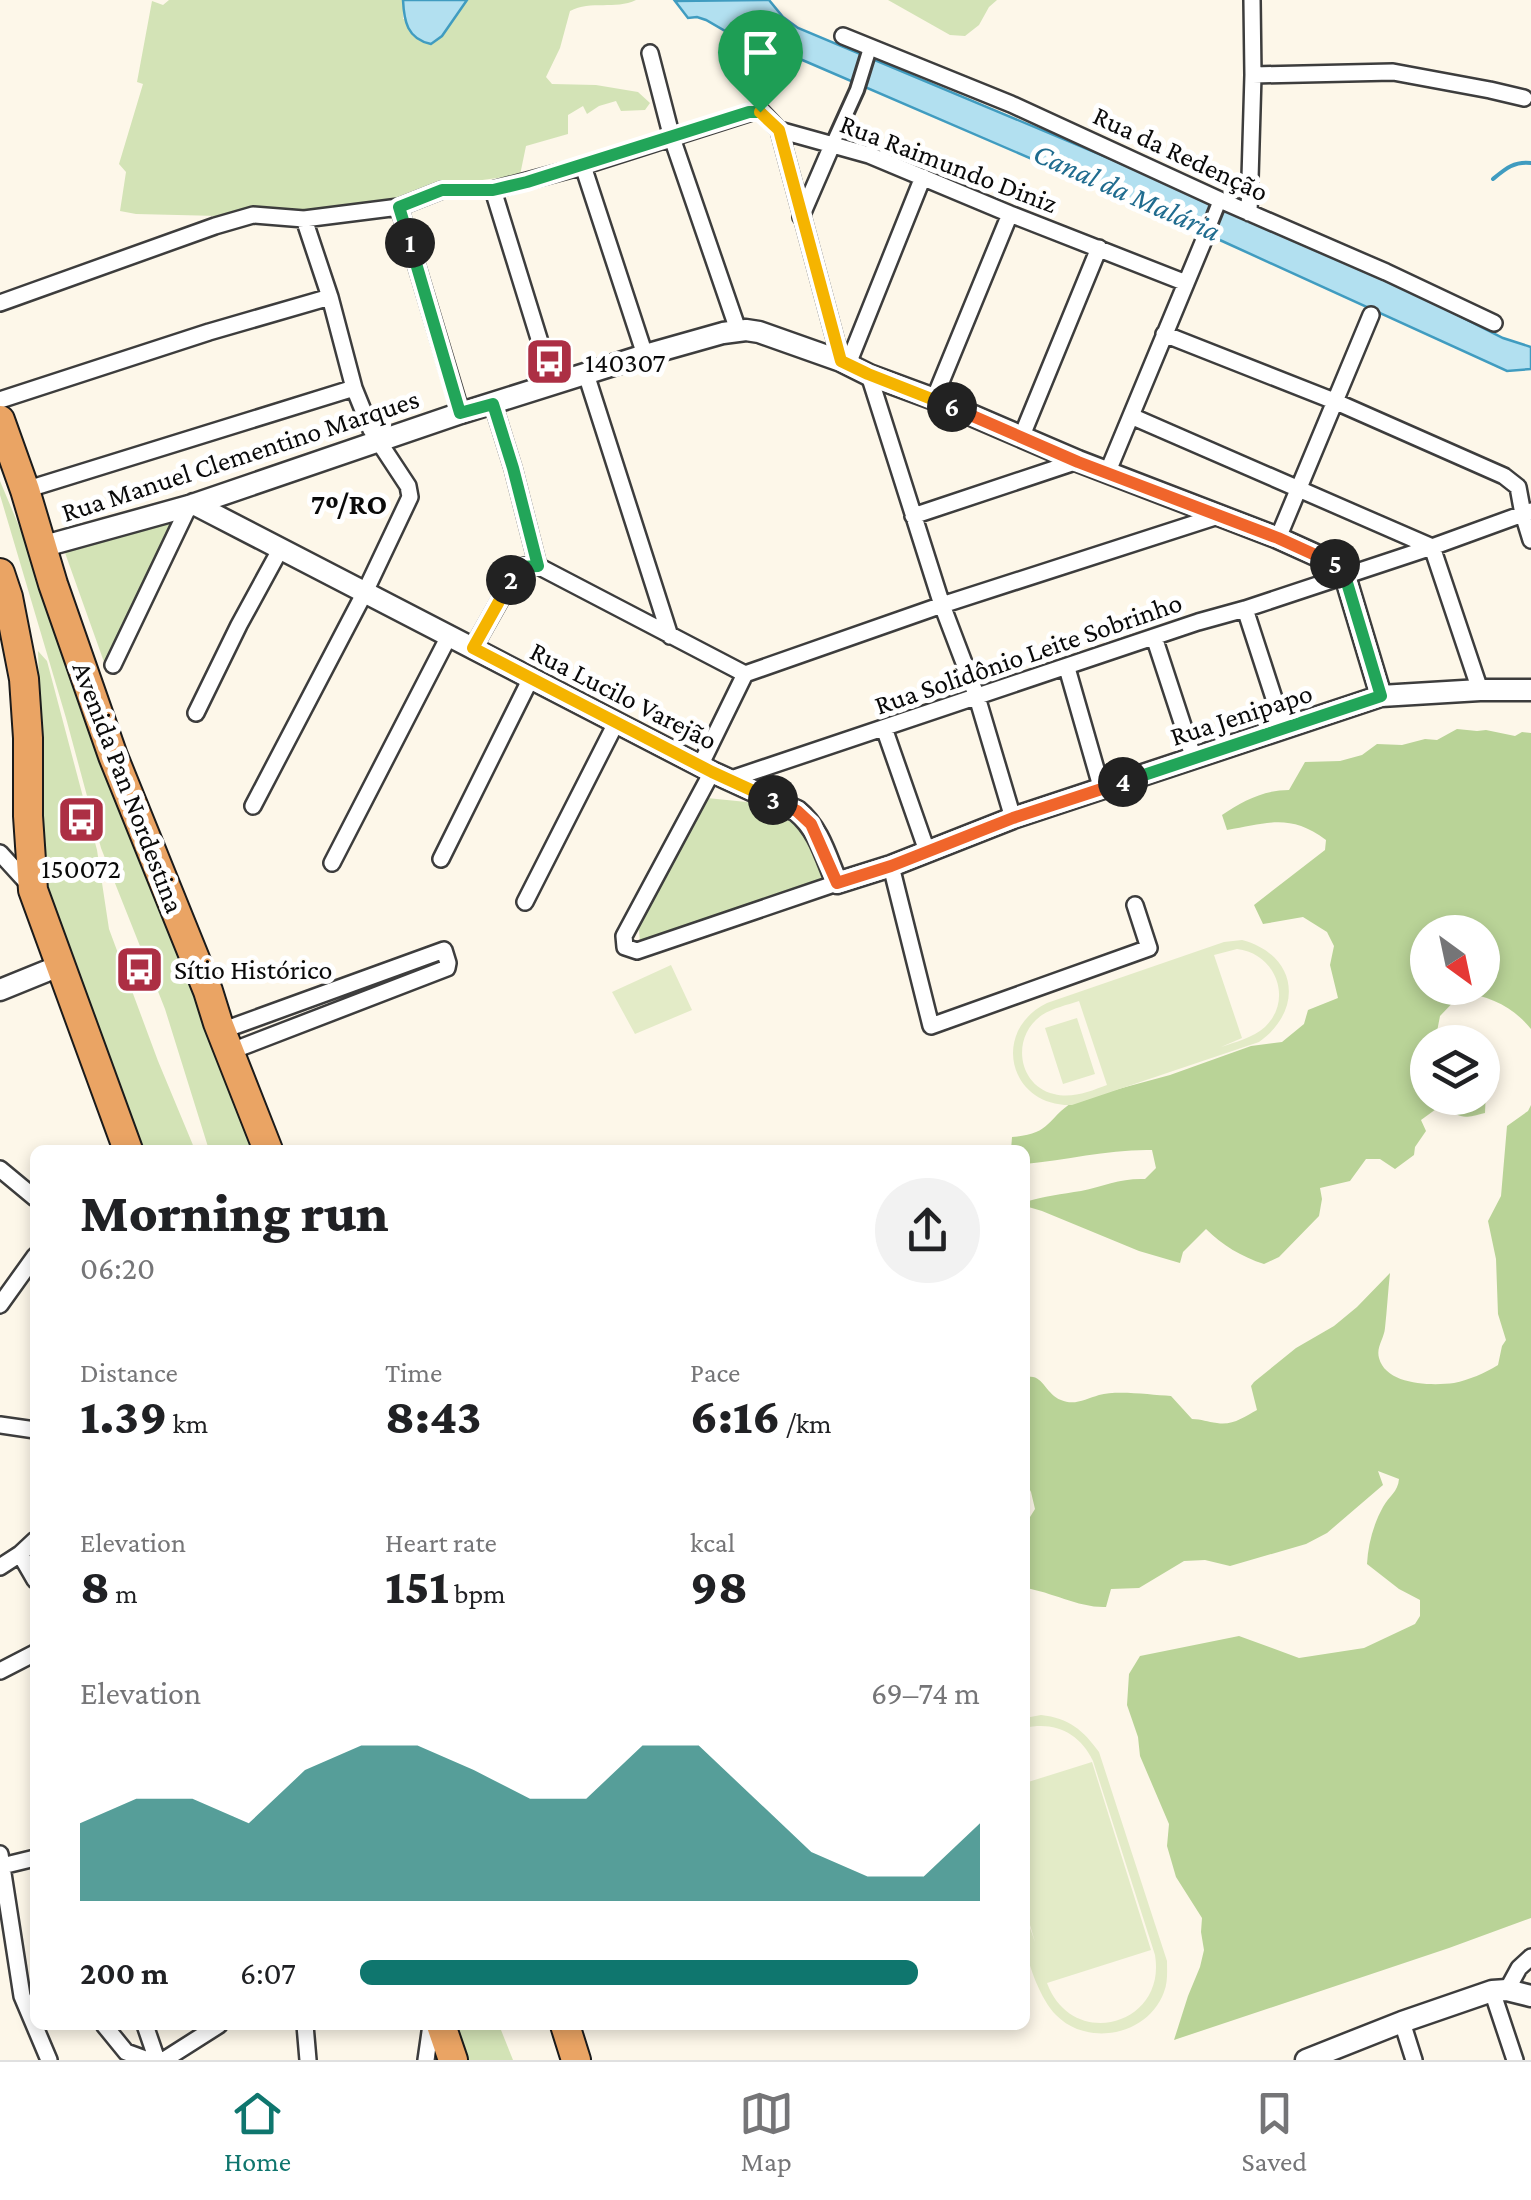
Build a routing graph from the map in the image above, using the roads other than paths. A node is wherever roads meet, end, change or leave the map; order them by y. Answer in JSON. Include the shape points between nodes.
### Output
{"nodes":[{"id":1,"x":1252,"y":0,"type":"edge"},
{"id":2,"x":843,"y":36,"type":"dead end"},
{"id":3,"x":870,"y":51,"type":"junction"},
{"id":4,"x":650,"y":53,"type":"dead end"},
{"id":5,"x":1253,"y":75,"type":"junction"},
{"id":6,"x":1524,"y":98,"type":"dead end"},
{"id":7,"x":779,"y":130,"type":"junction"},
{"id":8,"x":672,"y":138,"type":"junction"},
{"id":9,"x":833,"y":143,"type":"junction"},
{"id":10,"x":582,"y":166,"type":"junction"},
{"id":11,"x":923,"y":177,"type":"junction"},
{"id":12,"x":493,"y":190,"type":"junction"},
{"id":13,"x":1220,"y":200,"type":"junction"},
{"id":14,"x":399,"y":207,"type":"junction"},
{"id":15,"x":1249,"y":213,"type":"junction"},
{"id":16,"x":1010,"y":214,"type":"junction"},
{"id":17,"x":801,"y":217,"type":"junction"},
{"id":18,"x":304,"y":219,"type":"junction"},
{"id":19,"x":1204,"y":240,"type":"joint"},
{"id":20,"x":1098,"y":248,"type":"junction"},
{"id":21,"x":1186,"y":283,"type":"junction"},
{"id":22,"x":330,"y":297,"type":"junction"},
{"id":23,"x":0,"y":303,"type":"edge"},
{"id":24,"x":1371,"y":315,"type":"dead end"},
{"id":25,"x":1494,"y":323,"type":"dead end"},
{"id":26,"x":738,"y":330,"type":"junction"},
{"id":27,"x":1164,"y":334,"type":"junction"},
{"id":28,"x":645,"y":355,"type":"junction"},
{"id":29,"x":844,"y":362,"type":"junction"},
{"id":30,"x":586,"y":374,"type":"junction"},
{"id":31,"x":868,"y":374,"type":"junction"},
{"id":32,"x":553,"y":384,"type":"junction"},
{"id":33,"x":354,"y":388,"type":"junction"},
{"id":34,"x":934,"y":399,"type":"junction"},
{"id":35,"x":0,"y":400,"type":"edge"},
{"id":36,"x":1334,"y":401,"type":"junction"},
{"id":37,"x":493,"y":404,"type":"junction"},
{"id":38,"x":460,"y":413,"type":"junction"},
{"id":39,"x":1131,"y":416,"type":"junction"},
{"id":40,"x":0,"y":420,"type":"edge"},
{"id":41,"x":375,"y":436,"type":"junction"},
{"id":42,"x":1021,"y":438,"type":"junction"},
{"id":43,"x":1078,"y":462,"type":"junction"},
{"id":44,"x":1108,"y":471,"type":"junction"},
{"id":45,"x":1299,"y":489,"type":"junction"},
{"id":46,"x":25,"y":490,"type":"junction"},
{"id":47,"x":192,"y":505,"type":"junction"},
{"id":48,"x":1527,"y":512,"type":"edge"},
{"id":49,"x":913,"y":516,"type":"junction"},
{"id":50,"x":1218,"y":516,"type":"junction"},
{"id":51,"x":1278,"y":538,"type":"junction"},
{"id":52,"x":1531,"y":540,"type":"edge"},
{"id":53,"x":41,"y":546,"type":"junction"},
{"id":54,"x":1432,"y":547,"type":"junction"},
{"id":55,"x":282,"y":548,"type":"junction"},
{"id":56,"x":538,"y":566,"type":"junction"},
{"id":57,"x":0,"y":573,"type":"edge"},
{"id":58,"x":1345,"y":576,"type":"junction"},
{"id":59,"x":365,"y":592,"type":"junction"},
{"id":60,"x":942,"y":606,"type":"junction"},
{"id":61,"x":1245,"y":609,"type":"junction"},
{"id":62,"x":448,"y":636,"type":"junction"},
{"id":63,"x":670,"y":636,"type":"junction"},
{"id":64,"x":1154,"y":637,"type":"junction"},
{"id":65,"x":473,"y":648,"type":"junction"},
{"id":66,"x":113,"y":665,"type":"dead end"},
{"id":67,"x":1067,"y":668,"type":"junction"},
{"id":68,"x":744,"y":674,"type":"junction"},
{"id":69,"x":531,"y":678,"type":"junction"},
{"id":70,"x":1480,"y":690,"type":"junction"},
{"id":71,"x":1531,"y":690,"type":"edge"},
{"id":72,"x":1381,"y":696,"type":"junction"},
{"id":73,"x":977,"y":697,"type":"junction"},
{"id":74,"x":196,"y":713,"type":"dead end"},
{"id":75,"x":616,"y":723,"type":"junction"},
{"id":76,"x":884,"y":728,"type":"junction"},
{"id":77,"x":1284,"y":729,"type":"junction"},
{"id":78,"x":1194,"y":759,"type":"junction"},
{"id":79,"x":714,"y":773,"type":"junction"},
{"id":80,"x":1102,"y":790,"type":"junction"},
{"id":81,"x":254,"y":806,"type":"dead end"},
{"id":82,"x":1013,"y":818,"type":"junction"},
{"id":83,"x":926,"y":851,"type":"junction"},
{"id":84,"x":0,"y":853,"type":"edge"},
{"id":85,"x":440,"y":859,"type":"dead end"},
{"id":86,"x":332,"y":863,"type":"dead end"},
{"id":87,"x":891,"y":866,"type":"junction"},
{"id":88,"x":837,"y":883,"type":"junction"},
{"id":89,"x":33,"y":890,"type":"junction"},
{"id":90,"x":525,"y":902,"type":"dead end"},
{"id":91,"x":1134,"y":906,"type":"dead end"},
{"id":92,"x":60,"y":966,"type":"junction"},
{"id":93,"x":0,"y":990,"type":"edge"},
{"id":94,"x":225,"y":1042,"type":"junction"},
{"id":95,"x":126,"y":1145,"type":"edge"},
{"id":96,"x":266,"y":1145,"type":"edge"},
{"id":97,"x":0,"y":1169,"type":"edge"},
{"id":98,"x":30,"y":1194,"type":"edge"},
{"id":99,"x":30,"y":1263,"type":"edge"},
{"id":100,"x":0,"y":1304,"type":"edge"},
{"id":101,"x":0,"y":1425,"type":"edge"},
{"id":102,"x":30,"y":1429,"type":"edge"},
{"id":103,"x":30,"y":1545,"type":"edge"},
{"id":104,"x":20,"y":1554,"type":"junction"},
{"id":105,"x":0,"y":1567,"type":"edge"},
{"id":106,"x":30,"y":1571,"type":"edge"},
{"id":107,"x":30,"y":1656,"type":"edge"},
{"id":108,"x":0,"y":1671,"type":"edge"},
{"id":109,"x":30,"y":1858,"type":"edge"},
{"id":110,"x":1,"y":1860,"type":"edge"},
{"id":111,"x":1531,"y":1957,"type":"edge"},
{"id":112,"x":1500,"y":1990,"type":"junction"},
{"id":113,"x":1531,"y":1996,"type":"edge"},
{"id":114,"x":30,"y":2016,"type":"edge"},
{"id":115,"x":1402,"y":2022,"type":"junction"},
{"id":116,"x":36,"y":2030,"type":"edge"},
{"id":117,"x":108,"y":2030,"type":"edge"},
{"id":118,"x":147,"y":2030,"type":"edge"},
{"id":119,"x":211,"y":2030,"type":"edge"},
{"id":120,"x":305,"y":2030,"type":"edge"},
{"id":121,"x":430,"y":2030,"type":"edge"},
{"id":122,"x":443,"y":2030,"type":"edge"},
{"id":123,"x":567,"y":2030,"type":"edge"},
{"id":124,"x":1314,"y":2058,"type":"edge"},
{"id":125,"x":48,"y":2060,"type":"edge"},
{"id":126,"x":148,"y":2060,"type":"edge"},
{"id":127,"x":160,"y":2060,"type":"edge"},
{"id":128,"x":308,"y":2060,"type":"edge"},
{"id":129,"x":426,"y":2060,"type":"edge"},
{"id":130,"x":453,"y":2060,"type":"edge"},
{"id":131,"x":576,"y":2060,"type":"edge"},
{"id":132,"x":1414,"y":2060,"type":"edge"},
{"id":133,"x":1515,"y":2060,"type":"edge"}],
"edges":[{"from":1,"to":5,"type":"street"},
{"from":2,"to":3,"type":"street","name":"Rua da Redenção"},
{"from":3,"to":9,"type":"street"},
{"from":3,"to":13,"type":"street","name":"Rua da Redenção","via":[[1012,104]]},
{"from":4,"to":8,"type":"street"},
{"from":5,"to":6,"type":"street","via":[[1393,72]]},
{"from":5,"to":15,"type":"street"},
{"from":7,"to":8,"type":"street","name":"Rua Raimundo Diniz","via":[[755,112]]},
{"from":7,"to":9,"type":"street","name":"Rua Raimundo Diniz"},
{"from":7,"to":17,"type":"street"},
{"from":8,"to":10,"type":"street","name":"Rua Raimundo Diniz"},
{"from":8,"to":26,"type":"street"},
{"from":9,"to":11,"type":"street","name":"Rua Raimundo Diniz"},
{"from":9,"to":17,"type":"street"},
{"from":10,"to":12,"type":"street","name":"Rua Raimundo Diniz"},
{"from":10,"to":28,"type":"street"},
{"from":11,"to":16,"type":"street","name":"Rua Raimundo Diniz"},
{"from":11,"to":29,"type":"street"},
{"from":12,"to":14,"type":"street","name":"Rua Raimundo Diniz","via":[[442,190]]},
{"from":12,"to":32,"type":"street"},
{"from":13,"to":15,"type":"street","name":"Rua da Redenção"},
{"from":13,"to":19,"type":"street"},
{"from":14,"to":18,"type":"street","name":"Rua Raimundo Diniz"},
{"from":14,"to":38,"type":"street"},
{"from":15,"to":25,"type":"street","name":"Rua da Redenção"},
{"from":16,"to":20,"type":"street","name":"Rua Raimundo Diniz"},
{"from":16,"to":34,"type":"street"},
{"from":17,"to":29,"type":"street"},
{"from":18,"to":22,"type":"street"},
{"from":18,"to":23,"type":"street","name":"Rua Raimundo Diniz","via":[[253,215]]},
{"from":19,"to":21,"type":"street"},
{"from":20,"to":21,"type":"street","name":"Rua Raimundo Diniz"},
{"from":20,"to":42,"type":"street"},
{"from":21,"to":27,"type":"street"},
{"from":22,"to":33,"type":"street"},
{"from":22,"to":35,"type":"street"},
{"from":24,"to":36,"type":"street"},
{"from":26,"to":28,"type":"street","name":"Rua Manuel Clementino Marques"},
{"from":26,"to":29,"type":"street","name":"Rua Manuel Clementino Marques"},
{"from":27,"to":36,"type":"street"},
{"from":27,"to":39,"type":"street"},
{"from":28,"to":30,"type":"street","name":"Rua Manuel Clementino Marques"},
{"from":29,"to":31,"type":"street","name":"Rua Manuel Clementino Marques"},
{"from":30,"to":32,"type":"street","name":"Rua Manuel Clementino Marques"},
{"from":30,"to":63,"type":"street"},
{"from":31,"to":34,"type":"street","name":"Rua Manuel Clementino Marques"},
{"from":31,"to":49,"type":"street"},
{"from":32,"to":37,"type":"street","name":"Rua Manuel Clementino Marques"},
{"from":33,"to":41,"type":"street"},
{"from":33,"to":46,"type":"street"},
{"from":34,"to":42,"type":"street","name":"Rua Manuel Clementino Marques"},
{"from":36,"to":45,"type":"street"},
{"from":36,"to":48,"type":"street","via":[[1512,480]]},
{"from":37,"to":38,"type":"street","name":"Rua Manuel Clementino Marques"},
{"from":37,"to":56,"type":"street"},
{"from":38,"to":41,"type":"street","name":"Rua Manuel Clementino Marques"},
{"from":39,"to":44,"type":"street"},
{"from":39,"to":45,"type":"street"},
{"from":40,"to":46,"type":"highway","name":"Avenida Pan Nordestina"},
{"from":41,"to":47,"type":"street","name":"Rua Manuel Clementino Marques"},
{"from":41,"to":59,"type":"street","via":[[410,492]]},
{"from":42,"to":43,"type":"street","name":"Rua Manuel Clementino Marques"},
{"from":43,"to":44,"type":"street","name":"Rua Manuel Clementino Marques"},
{"from":43,"to":49,"type":"street"},
{"from":44,"to":50,"type":"street","name":"Rua Manuel Clementino Marques"},
{"from":45,"to":51,"type":"street"},
{"from":45,"to":54,"type":"street"},
{"from":46,"to":53,"type":"highway","name":"Avenida Pan Nordestina"},
{"from":47,"to":53,"type":"street","name":"Rua Manuel Clementino Marques"},
{"from":47,"to":55,"type":"street","name":"Rua Lucilo Varejão"},
{"from":47,"to":66,"type":"street"},
{"from":48,"to":52,"type":"street"},
{"from":48,"to":54,"type":"street","name":"Rua Solidônio Leite Sobrinho"},
{"from":49,"to":60,"type":"street"},
{"from":50,"to":51,"type":"street","name":"Rua Manuel Clementino Marques"},
{"from":50,"to":60,"type":"street"},
{"from":51,"to":58,"type":"street","name":"Rua Manuel Clementino Marques","via":[[1338,565]]},
{"from":53,"to":94,"type":"highway","name":"Avenida Pan Nordestina","via":[[113,756]]},
{"from":54,"to":58,"type":"street","name":"Rua Solidônio Leite Sobrinho"},
{"from":54,"to":70,"type":"street"},
{"from":55,"to":59,"type":"street","name":"Rua Lucilo Varejão"},
{"from":55,"to":74,"type":"street"},
{"from":56,"to":63,"type":"street"},
{"from":56,"to":65,"type":"street","via":[[516,572]]},
{"from":57,"to":89,"type":"highway","via":[[24,679]]},
{"from":58,"to":61,"type":"street","name":"Rua Solidônio Leite Sobrinho"},
{"from":58,"to":72,"type":"street"},
{"from":59,"to":62,"type":"street","name":"Rua Lucilo Varejão"},
{"from":59,"to":81,"type":"street"},
{"from":60,"to":68,"type":"street"},
{"from":60,"to":73,"type":"street"},
{"from":61,"to":64,"type":"street","name":"Rua Solidônio Leite Sobrinho"},
{"from":61,"to":77,"type":"street"},
{"from":62,"to":65,"type":"street","name":"Rua Lucilo Varejão"},
{"from":62,"to":86,"type":"street"},
{"from":63,"to":68,"type":"street"},
{"from":64,"to":67,"type":"street","name":"Rua Solidônio Leite Sobrinho"},
{"from":64,"to":78,"type":"street"},
{"from":65,"to":69,"type":"street","name":"Rua Lucilo Varejão"},
{"from":67,"to":73,"type":"street","name":"Rua Solidônio Leite Sobrinho"},
{"from":67,"to":80,"type":"street"},
{"from":68,"to":79,"type":"street"},
{"from":69,"to":75,"type":"street","name":"Rua Lucilo Varejão"},
{"from":69,"to":85,"type":"street"},
{"from":70,"to":71,"type":"street","name":"Rua Jenipapo"},
{"from":70,"to":72,"type":"street","name":"Rua Jenipapo"},
{"from":72,"to":77,"type":"street","name":"Rua Jenipapo"},
{"from":73,"to":76,"type":"street","name":"Rua Solidônio Leite Sobrinho"},
{"from":73,"to":82,"type":"street"},
{"from":75,"to":79,"type":"street","name":"Rua Lucilo Varejão"},
{"from":75,"to":90,"type":"street"},
{"from":76,"to":79,"type":"street","name":"Rua Solidônio Leite Sobrinho"},
{"from":76,"to":83,"type":"street"},
{"from":77,"to":78,"type":"street","name":"Rua Jenipapo"},
{"from":78,"to":80,"type":"street","name":"Rua Jenipapo"},
{"from":79,"to":88,"type":"street","name":"Rua Lucilo Varejão","via":[[806,818]]},
{"from":79,"to":88,"type":"street","name":"Rua Jenipapo","via":[[624,936],[625,947],[637,950]]},
{"from":80,"to":82,"type":"street","name":"Rua Jenipapo"},
{"from":82,"to":83,"type":"street","name":"Rua Jenipapo"},
{"from":83,"to":87,"type":"street","name":"Rua Jenipapo"},
{"from":84,"to":89,"type":"street"},
{"from":87,"to":88,"type":"street","name":"Rua Jenipapo"},
{"from":87,"to":91,"type":"street","via":[[930,1026],[1149,948]]},
{"from":89,"to":92,"type":"highway"},
{"from":92,"to":93,"type":"street"},
{"from":92,"to":95,"type":"highway"},
{"from":94,"to":94,"type":"street","via":[[447,968],[444,950]]},
{"from":94,"to":96,"type":"highway","name":"Avenida Pan Nordestina"},
{"from":97,"to":98,"type":"street"},
{"from":99,"to":100,"type":"street"},
{"from":101,"to":102,"type":"street"},
{"from":103,"to":104,"type":"street"},
{"from":104,"to":105,"type":"street"},
{"from":104,"to":106,"type":"street"},
{"from":107,"to":108,"type":"street"},
{"from":109,"to":110,"type":"street"},
{"from":110,"to":114,"type":"street"},
{"from":111,"to":112,"type":"street"},
{"from":112,"to":113,"type":"street"},
{"from":112,"to":115,"type":"street"},
{"from":112,"to":133,"type":"street"},
{"from":115,"to":124,"type":"street"},
{"from":115,"to":132,"type":"street"},
{"from":116,"to":125,"type":"street"},
{"from":117,"to":126,"type":"street","via":[[126,2052]]},
{"from":118,"to":127,"type":"street"},
{"from":119,"to":127,"type":"street"},
{"from":120,"to":128,"type":"street"},
{"from":121,"to":129,"type":"street"},
{"from":122,"to":130,"type":"highway"},
{"from":123,"to":131,"type":"highway"}]}
